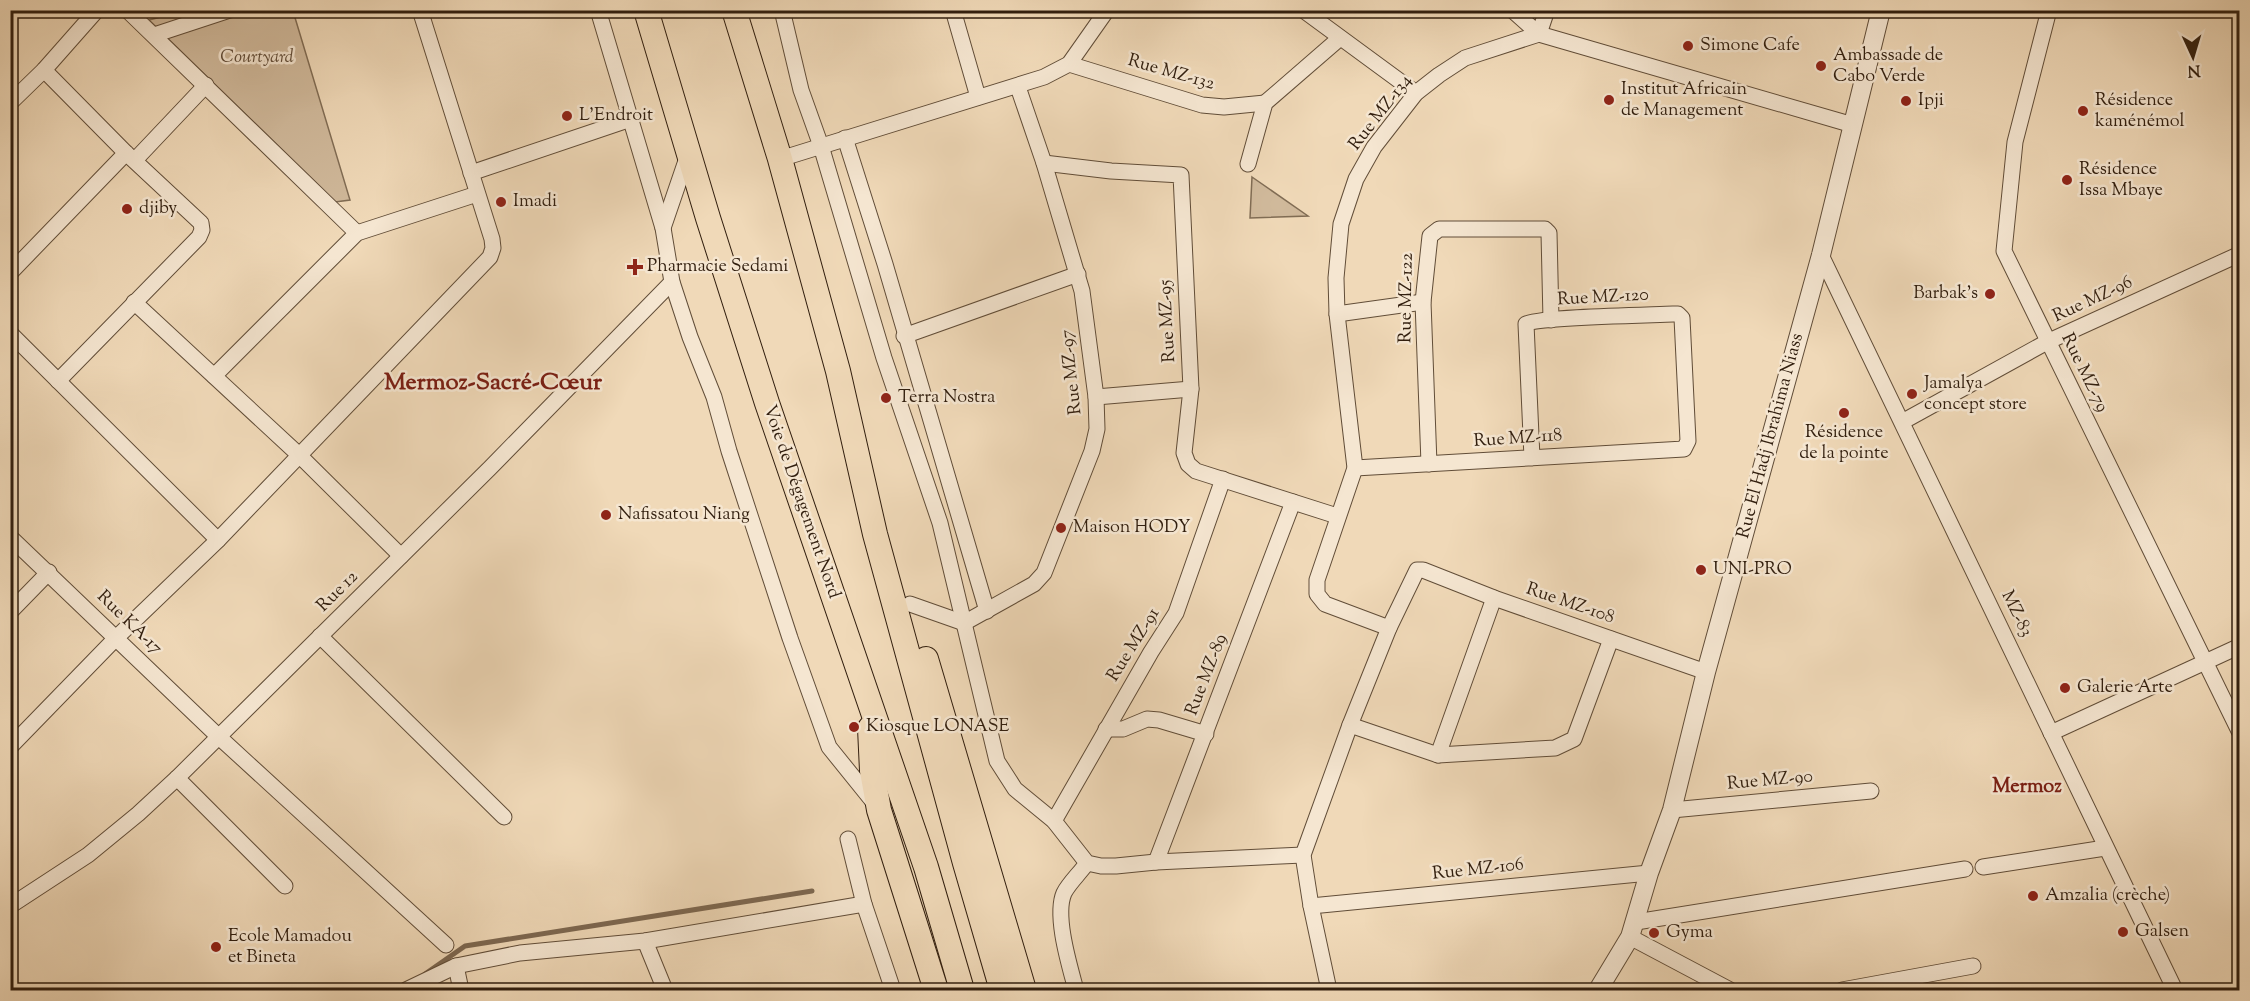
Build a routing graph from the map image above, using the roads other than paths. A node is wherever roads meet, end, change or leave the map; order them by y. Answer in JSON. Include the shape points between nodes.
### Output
{"nodes":[{"id":1,"x":97,"y":10,"type":"edge"},
{"id":2,"x":127,"y":10,"type":"edge"},
{"id":3,"x":230,"y":10,"type":"edge"},
{"id":4,"x":420,"y":10,"type":"edge"},
{"id":5,"x":598,"y":10,"type":"edge"},
{"id":6,"x":646,"y":10,"type":"edge"},
{"id":7,"x":734,"y":10,"type":"edge"},
{"id":8,"x":782,"y":10,"type":"edge"},
{"id":9,"x":953,"y":10,"type":"edge"},
{"id":10,"x":1107,"y":10,"type":"edge"},
{"id":11,"x":1303,"y":10,"type":"edge"},
{"id":12,"x":1512,"y":10,"type":"edge"},
{"id":13,"x":1547,"y":10,"type":"edge"},
{"id":14,"x":1881,"y":10,"type":"edge"},
{"id":15,"x":2049,"y":10,"type":"edge"},
{"id":16,"x":1539,"y":33,"type":"junction"},
{"id":17,"x":154,"y":35,"type":"junction"},
{"id":18,"x":1340,"y":38,"type":"junction"},
{"id":19,"x":1068,"y":64,"type":"junction"},
{"id":20,"x":44,"y":70,"type":"junction"},
{"id":21,"x":206,"y":85,"type":"junction"},
{"id":22,"x":1018,"y":87,"type":"junction"},
{"id":23,"x":1416,"y":93,"type":"junction"},
{"id":24,"x":978,"y":98,"type":"junction"},
{"id":25,"x":10,"y":103,"type":"edge"},
{"id":26,"x":1265,"y":103,"type":"junction"},
{"id":27,"x":631,"y":119,"type":"junction"},
{"id":28,"x":1853,"y":124,"type":"junction"},
{"id":29,"x":845,"y":138,"type":"junction"},
{"id":30,"x":821,"y":146,"type":"junction"},
{"id":31,"x":688,"y":155,"type":"junction"},
{"id":32,"x":130,"y":156,"type":"junction"},
{"id":33,"x":780,"y":159,"type":"junction"},
{"id":34,"x":1044,"y":163,"type":"junction"},
{"id":35,"x":1248,"y":164,"type":"dead end"},
{"id":36,"x":471,"y":173,"type":"junction"},
{"id":37,"x":477,"y":194,"type":"junction"},
{"id":38,"x":663,"y":228,"type":"junction"},
{"id":39,"x":357,"y":233,"type":"junction"},
{"id":40,"x":2240,"y":254,"type":"edge"},
{"id":41,"x":1821,"y":255,"type":"junction"},
{"id":42,"x":10,"y":273,"type":"edge"},
{"id":43,"x":1078,"y":274,"type":"junction"},
{"id":44,"x":672,"y":282,"type":"junction"},
{"id":45,"x":134,"y":302,"type":"junction"},
{"id":46,"x":1423,"y":302,"type":"junction"},
{"id":47,"x":1337,"y":314,"type":"junction"},
{"id":48,"x":1551,"y":320,"type":"junction"},
{"id":49,"x":10,"y":333,"type":"edge"},
{"id":50,"x":904,"y":336,"type":"junction"},
{"id":51,"x":2047,"y":342,"type":"junction"},
{"id":52,"x":214,"y":376,"type":"junction"},
{"id":53,"x":58,"y":381,"type":"junction"},
{"id":54,"x":1191,"y":389,"type":"junction"},
{"id":55,"x":1096,"y":397,"type":"junction"},
{"id":56,"x":1902,"y":422,"type":"junction"},
{"id":57,"x":1683,"y":449,"type":"joint"},
{"id":58,"x":298,"y":454,"type":"junction"},
{"id":59,"x":1532,"y":458,"type":"junction"},
{"id":60,"x":1429,"y":464,"type":"junction"},
{"id":61,"x":1355,"y":468,"type":"junction"},
{"id":62,"x":1222,"y":479,"type":"junction"},
{"id":63,"x":1293,"y":502,"type":"junction"},
{"id":64,"x":1337,"y":516,"type":"junction"},
{"id":65,"x":875,"y":534,"type":"junction"},
{"id":66,"x":10,"y":537,"type":"edge"},
{"id":67,"x":218,"y":540,"type":"junction"},
{"id":68,"x":401,"y":556,"type":"junction"},
{"id":69,"x":49,"y":572,"type":"junction"},
{"id":70,"x":1494,"y":598,"type":"junction"},
{"id":71,"x":910,"y":604,"type":"junction"},
{"id":72,"x":987,"y":611,"type":"junction"},
{"id":73,"x":10,"y":612,"type":"edge"},
{"id":74,"x":964,"y":623,"type":"junction"},
{"id":75,"x":1389,"y":628,"type":"junction"},
{"id":76,"x":320,"y":636,"type":"junction"},
{"id":77,"x":116,"y":638,"type":"junction"},
{"id":78,"x":1611,"y":639,"type":"junction"},
{"id":79,"x":2240,"y":646,"type":"edge"},
{"id":80,"x":2206,"y":662,"type":"junction"},
{"id":81,"x":1706,"y":672,"type":"junction"},
{"id":82,"x":869,"y":701,"type":"junction"},
{"id":83,"x":1350,"y":724,"type":"junction"},
{"id":84,"x":1106,"y":729,"type":"junction"},
{"id":85,"x":2051,"y":733,"type":"junction"},
{"id":86,"x":2240,"y":733,"type":"edge"},
{"id":87,"x":1206,"y":734,"type":"junction"},
{"id":88,"x":219,"y":737,"type":"junction"},
{"id":89,"x":10,"y":747,"type":"edge"},
{"id":90,"x":1438,"y":755,"type":"junction"},
{"id":91,"x":177,"y":778,"type":"junction"},
{"id":92,"x":1871,"y":791,"type":"dead end"},
{"id":93,"x":879,"y":810,"type":"junction"},
{"id":94,"x":1672,"y":810,"type":"junction"},
{"id":95,"x":504,"y":817,"type":"dead end"},
{"id":96,"x":1054,"y":821,"type":"junction"},
{"id":97,"x":848,"y":839,"type":"dead end"},
{"id":98,"x":2105,"y":848,"type":"junction"},
{"id":99,"x":1303,"y":855,"type":"junction"},
{"id":100,"x":1156,"y":862,"type":"junction"},
{"id":101,"x":1087,"y":863,"type":"junction"},
{"id":102,"x":1983,"y":867,"type":"dead end"},
{"id":103,"x":1965,"y":869,"type":"dead end"},
{"id":104,"x":1649,"y":873,"type":"junction"},
{"id":105,"x":285,"y":886,"type":"dead end"},
{"id":106,"x":864,"y":904,"type":"junction"},
{"id":107,"x":10,"y":906,"type":"edge"},
{"id":108,"x":1311,"y":906,"type":"junction"},
{"id":109,"x":1633,"y":929,"type":"junction"},
{"id":110,"x":645,"y":941,"type":"junction"},
{"id":111,"x":446,"y":945,"type":"dead end"},
{"id":112,"x":456,"y":966,"type":"junction"},
{"id":113,"x":1973,"y":966,"type":"dead end"},
{"id":114,"x":1720,"y":988,"type":"edge"},
{"id":115,"x":406,"y":990,"type":"edge"},
{"id":116,"x":461,"y":990,"type":"edge"},
{"id":117,"x":665,"y":990,"type":"edge"},
{"id":118,"x":893,"y":990,"type":"edge"},
{"id":119,"x":936,"y":990,"type":"edge"},
{"id":120,"x":962,"y":990,"type":"edge"},
{"id":121,"x":1002,"y":990,"type":"edge"},
{"id":122,"x":1024,"y":990,"type":"edge"},
{"id":123,"x":1076,"y":990,"type":"edge"},
{"id":124,"x":1329,"y":990,"type":"edge"},
{"id":125,"x":1598,"y":990,"type":"edge"},
{"id":126,"x":1842,"y":990,"type":"edge"},
{"id":127,"x":2175,"y":990,"type":"edge"}],
"edges":[{"from":1,"to":20,"type":"street"},
{"from":2,"to":17,"type":"street"},
{"from":3,"to":17,"type":"street"},
{"from":4,"to":36,"type":"street"},
{"from":5,"to":27,"type":"street"},
{"from":6,"to":31,"type":"highway","name":"Voie de Dégagement Nord"},
{"from":7,"to":33,"type":"highway"},
{"from":8,"to":30,"type":"street","via":[[801,90]]},
{"from":9,"to":24,"type":"street"},
{"from":10,"to":19,"type":"street"},
{"from":11,"to":18,"type":"street"},
{"from":12,"to":16,"type":"street"},
{"from":13,"to":16,"type":"street"},
{"from":14,"to":28,"type":"street","name":"Rue El Hadj Ibrahima Niass"},
{"from":15,"to":51,"type":"street","name":"Rue MZ-79","via":[[2015,142],[2004,250]]},
{"from":16,"to":23,"type":"street","name":"Rue MZ-134","via":[[1465,58]]},
{"from":16,"to":28,"type":"street"},
{"from":17,"to":21,"type":"street"},
{"from":18,"to":23,"type":"street"},
{"from":18,"to":26,"type":"street"},
{"from":19,"to":22,"type":"street"},
{"from":19,"to":26,"type":"street","name":"Rue MZ-132","via":[[1202,105]]},
{"from":20,"to":25,"type":"street"},
{"from":20,"to":32,"type":"street"},
{"from":21,"to":32,"type":"street"},
{"from":21,"to":39,"type":"street"},
{"from":22,"to":24,"type":"street"},
{"from":22,"to":34,"type":"street","name":"Rue MZ-97"},
{"from":23,"to":47,"type":"street","name":"Rue MZ-134","via":[[1374,147],[1356,179],[1341,224]]},
{"from":24,"to":29,"type":"street"},
{"from":26,"to":35,"type":"street"},
{"from":27,"to":36,"type":"street"},
{"from":27,"to":38,"type":"street"},
{"from":28,"to":41,"type":"street","name":"Rue El Hadj Ibrahima Niass"},
{"from":29,"to":30,"type":"street"},
{"from":29,"to":50,"type":"street"},
{"from":30,"to":33,"type":"street"},
{"from":30,"to":74,"type":"street","via":[[884,358],[940,523]]},
{"from":31,"to":38,"type":"street"},
{"from":31,"to":82,"type":"highway","name":"Voie de Dégagement Nord","via":[[767,403]]},
{"from":32,"to":42,"type":"street"},
{"from":32,"to":45,"type":"street","via":[[201,223],[202,230]]},
{"from":33,"to":65,"type":"highway","via":[[838,370]]},
{"from":34,"to":43,"type":"street","name":"Rue MZ-97"},
{"from":34,"to":54,"type":"street","name":"Rue MZ-95","via":[[1181,175]]},
{"from":36,"to":37,"type":"street"},
{"from":37,"to":39,"type":"street"},
{"from":37,"to":58,"type":"street","via":[[492,239],[490,256]]},
{"from":38,"to":44,"type":"street"},
{"from":39,"to":52,"type":"street"},
{"from":40,"to":51,"type":"street","name":"Rue MZ-96"},
{"from":41,"to":56,"type":"street","name":"MZ-83"},
{"from":41,"to":81,"type":"street","name":"Rue El Hadj Ibrahima Niass"},
{"from":43,"to":50,"type":"street"},
{"from":43,"to":55,"type":"street","name":"Rue MZ-97"},
{"from":44,"to":68,"type":"street","name":"Rue 12"},
{"from":44,"to":93,"type":"street","via":[[714,397],[783,617],[829,747]]},
{"from":45,"to":52,"type":"street"},
{"from":45,"to":53,"type":"street"},
{"from":46,"to":47,"type":"street"},
{"from":46,"to":48,"type":"street","name":"Rue MZ-122","via":[[1428,240],[1434,231],[1545,229],[1550,233]]},
{"from":46,"to":60,"type":"street","name":"Rue MZ-122"},
{"from":47,"to":61,"type":"street","name":"Rue MZ-134"},
{"from":48,"to":57,"type":"street","name":"Rue MZ-120","via":[[1678,314],[1682,318],[1688,441]]},
{"from":48,"to":59,"type":"street","name":"Rue MZ-120","via":[[1526,324]]},
{"from":49,"to":53,"type":"street"},
{"from":50,"to":72,"type":"street"},
{"from":51,"to":56,"type":"street","name":"Rue MZ-96"},
{"from":51,"to":80,"type":"street","name":"Rue MZ-79"},
{"from":52,"to":58,"type":"street"},
{"from":53,"to":67,"type":"street"},
{"from":54,"to":55,"type":"street"},
{"from":54,"to":62,"type":"street","name":"Rue MZ-95","via":[[1184,453],[1196,471]]},
{"from":55,"to":72,"type":"street","name":"Rue MZ-97","via":[[1097,429],[1092,451],[1044,573],[1034,584]]},
{"from":56,"to":85,"type":"street","name":"MZ-83"},
{"from":57,"to":59,"type":"street","name":"Rue MZ-118"},
{"from":58,"to":67,"type":"street"},
{"from":58,"to":68,"type":"street"},
{"from":59,"to":60,"type":"street","name":"Rue MZ-118"},
{"from":60,"to":61,"type":"street","name":"Rue MZ-118"},
{"from":61,"to":64,"type":"street","name":"Rue MZ-134"},
{"from":62,"to":63,"type":"street"},
{"from":62,"to":84,"type":"street","name":"Rue MZ-91","via":[[1176,613]]},
{"from":63,"to":64,"type":"street"},
{"from":63,"to":87,"type":"street","name":"Rue MZ-89"},
{"from":64,"to":75,"type":"street","name":"Rue MZ-134","via":[[1317,580],[1317,594],[1325,603]]},
{"from":65,"to":71,"type":"highway","via":[[898,573]]},
{"from":65,"to":121,"type":"highway"},
{"from":66,"to":69,"type":"street","name":"Rue KA-17"},
{"from":67,"to":77,"type":"street"},
{"from":68,"to":76,"type":"street","name":"Rue 12"},
{"from":69,"to":73,"type":"street"},
{"from":69,"to":77,"type":"street","name":"Rue KA-17"},
{"from":70,"to":75,"type":"street","name":"Rue MZ-108","via":[[1417,570]]},
{"from":70,"to":78,"type":"street","name":"Rue MZ-108"},
{"from":70,"to":90,"type":"street"},
{"from":71,"to":74,"type":"street"},
{"from":71,"to":122,"type":"highway"},
{"from":72,"to":74,"type":"street","name":"Rue MZ-97"},
{"from":74,"to":96,"type":"street","via":[[997,761],[1015,789]]},
{"from":75,"to":83,"type":"street"},
{"from":76,"to":88,"type":"street","name":"Rue 12"},
{"from":76,"to":95,"type":"street"},
{"from":77,"to":88,"type":"street","name":"Rue KA-17"},
{"from":77,"to":89,"type":"street"},
{"from":78,"to":81,"type":"street","name":"Rue MZ-108"},
{"from":78,"to":90,"type":"street","via":[[1574,739],[1555,748]]},
{"from":79,"to":80,"type":"street"},
{"from":80,"to":85,"type":"street"},
{"from":80,"to":86,"type":"street","name":"Rue MZ-79"},
{"from":81,"to":94,"type":"street","name":"Rue El Hadj Ibrahima Niass"},
{"from":82,"to":93,"type":"highway","via":[[872,771]]},
{"from":82,"to":120,"type":"highway","name":"Voie de Dégagement Nord","via":[[926,867]]},
{"from":83,"to":90,"type":"street"},
{"from":83,"to":99,"type":"street"},
{"from":84,"to":87,"type":"street","via":[[1122,729],[1147,719]]},
{"from":84,"to":96,"type":"street","name":"Rue MZ-91"},
{"from":85,"to":98,"type":"street","name":"MZ-83"},
{"from":87,"to":100,"type":"street","name":"Rue MZ-89"},
{"from":88,"to":91,"type":"street","name":"Rue 12"},
{"from":88,"to":111,"type":"street","name":"Rue KA-17"},
{"from":91,"to":105,"type":"street"},
{"from":91,"to":107,"type":"street","name":"Rue 12","via":[[88,855]]},
{"from":92,"to":94,"type":"street","name":"Rue MZ-90"},
{"from":93,"to":119,"type":"highway"},
{"from":94,"to":104,"type":"street","name":"Rue El Hadj Ibrahima Niass"},
{"from":96,"to":101,"type":"street"},
{"from":97,"to":106,"type":"street"},
{"from":98,"to":102,"type":"street"},
{"from":98,"to":127,"type":"street","name":"MZ-83"},
{"from":99,"to":100,"type":"street"},
{"from":99,"to":108,"type":"street"},
{"from":100,"to":101,"type":"street","via":[[1101,866]]},
{"from":101,"to":123,"type":"street","via":[[1064,894],[1062,909],[1064,944]]},
{"from":103,"to":109,"type":"street"},
{"from":104,"to":108,"type":"street","name":"Rue MZ-106"},
{"from":104,"to":109,"type":"street","name":"Rue El Hadj Ibrahima Niass"},
{"from":106,"to":110,"type":"street"},
{"from":106,"to":118,"type":"street"},
{"from":108,"to":124,"type":"street"},
{"from":109,"to":114,"type":"street"},
{"from":109,"to":125,"type":"street","name":"Rue El Hadj Ibrahima Niass"},
{"from":110,"to":112,"type":"street","via":[[520,953]]},
{"from":110,"to":117,"type":"street"},
{"from":112,"to":115,"type":"street"},
{"from":112,"to":116,"type":"street"},
{"from":113,"to":126,"type":"street"}]}
